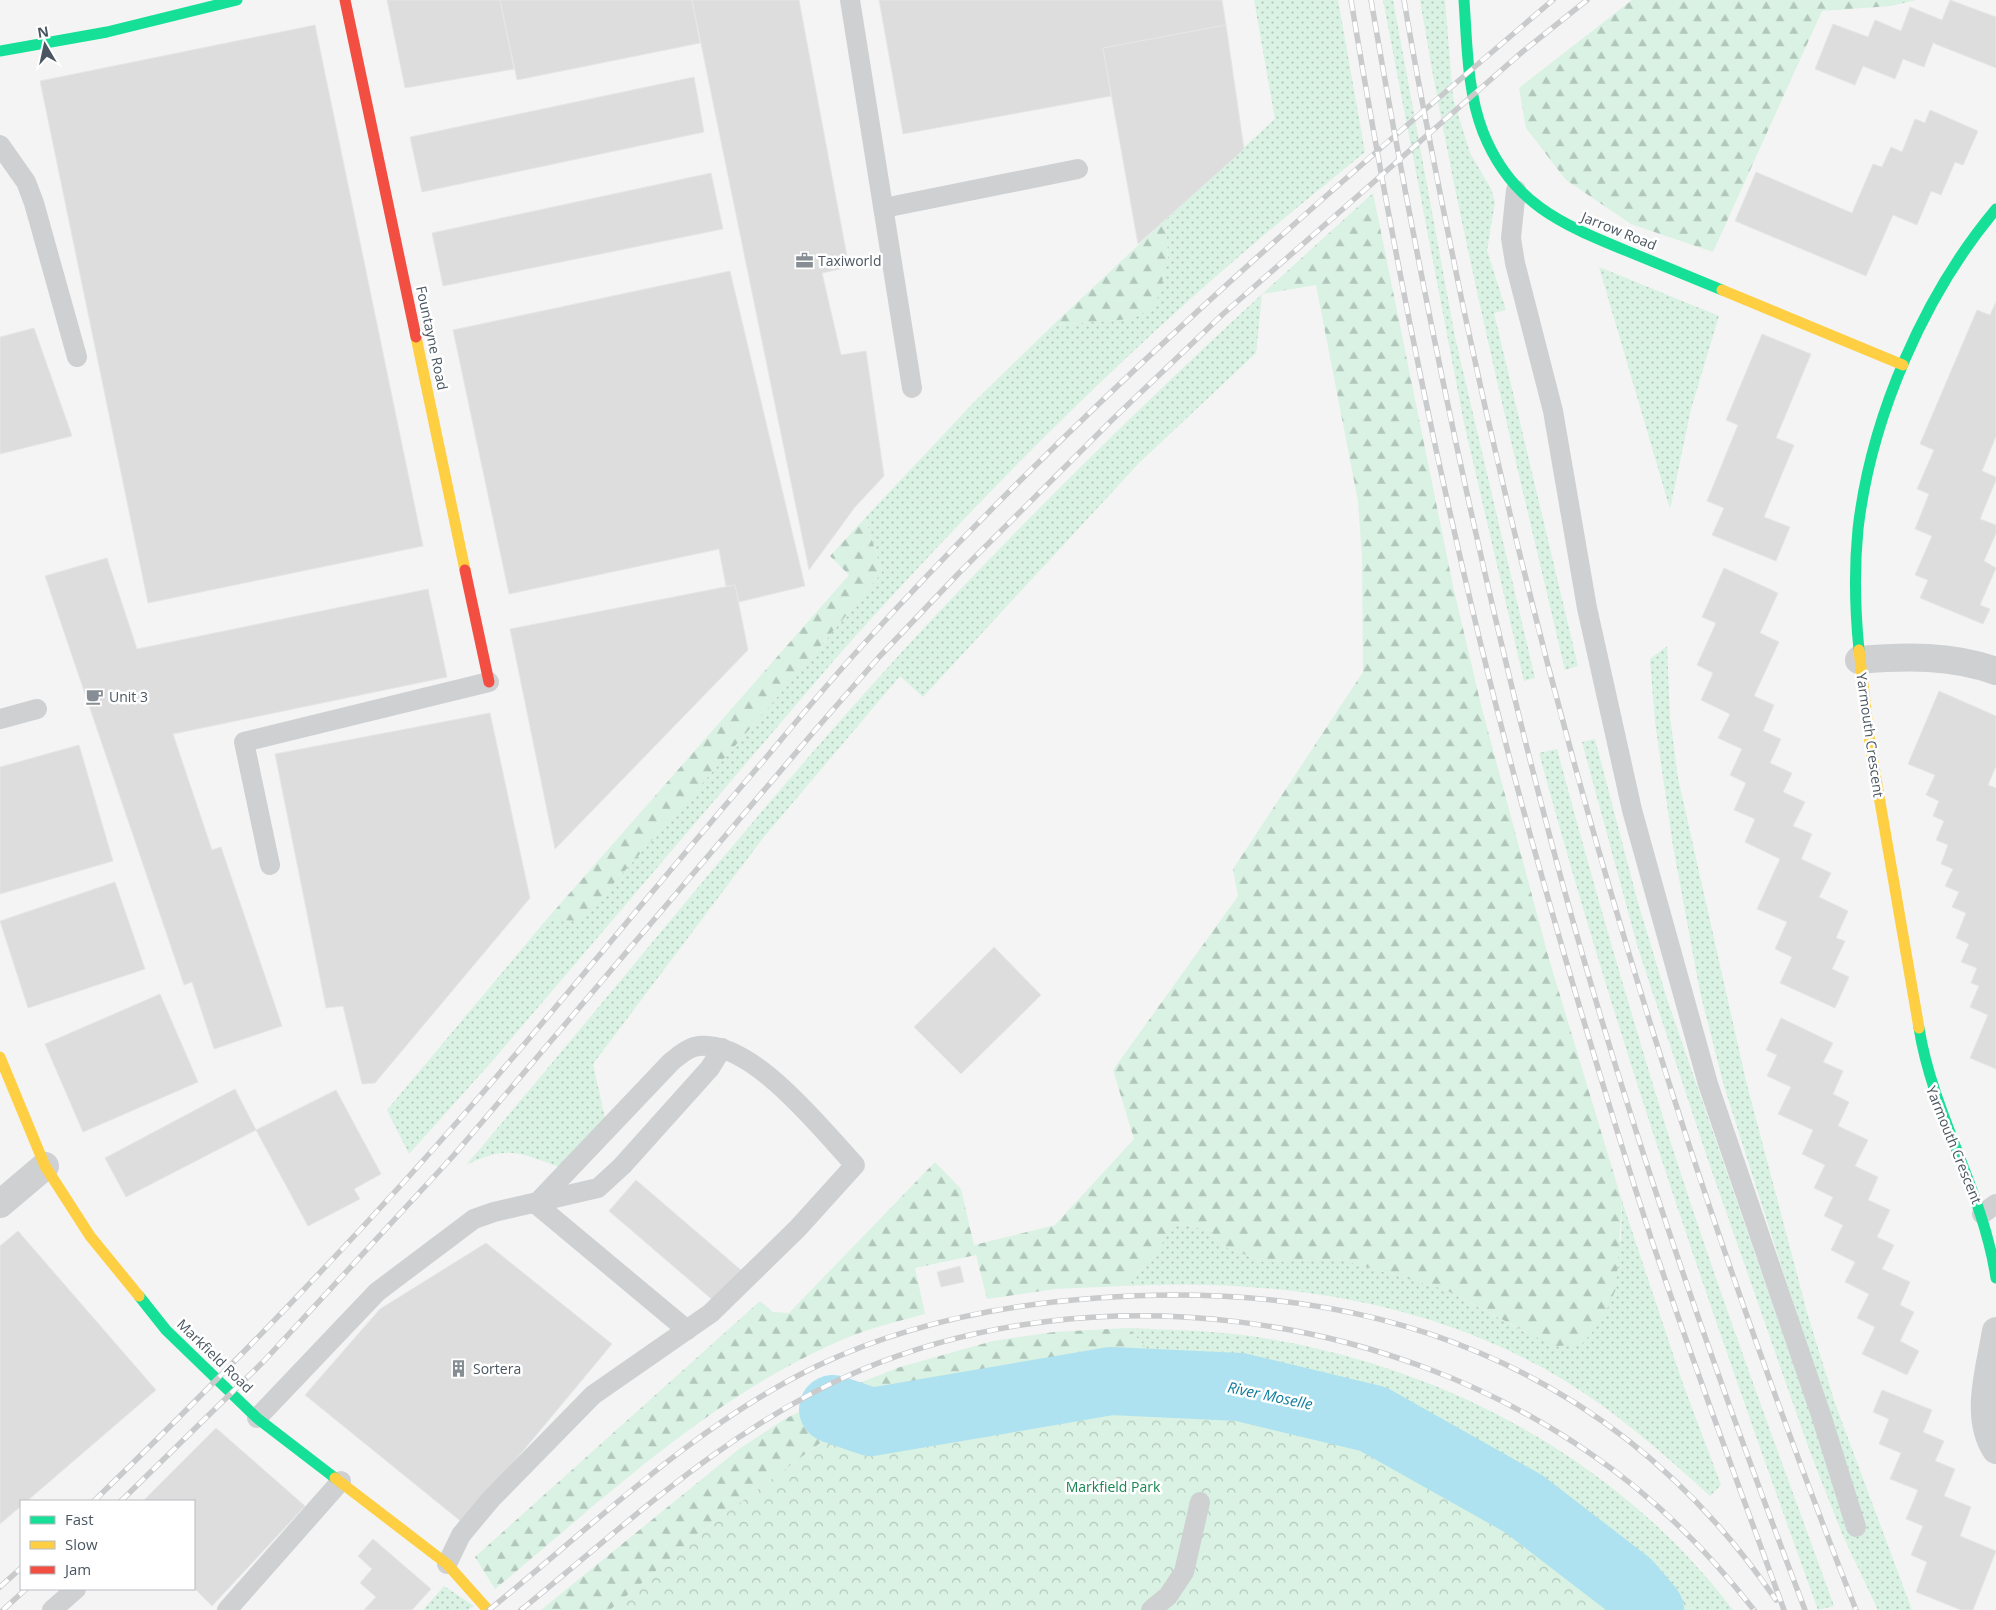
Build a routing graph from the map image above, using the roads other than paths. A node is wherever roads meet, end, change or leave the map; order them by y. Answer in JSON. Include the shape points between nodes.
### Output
{"nodes":[{"id":1,"x":237,"y":0,"type":"edge"},
{"id":2,"x":345,"y":0,"type":"edge"},
{"id":3,"x":850,"y":0,"type":"edge"},
{"id":4,"x":1464,"y":0,"type":"edge"},
{"id":5,"x":222,"y":2,"type":"edge"},
{"id":6,"x":0,"y":51,"type":"edge"},
{"id":7,"x":0,"y":145,"type":"edge"},
{"id":8,"x":1078,"y":169,"type":"dead end"},
{"id":9,"x":1516,"y":190,"type":"junction"},
{"id":10,"x":884,"y":208,"type":"junction"},
{"id":11,"x":1996,"y":209,"type":"edge"},
{"id":12,"x":77,"y":357,"type":"dead end"},
{"id":13,"x":1903,"y":365,"type":"junction"},
{"id":14,"x":912,"y":388,"type":"dead end"},
{"id":15,"x":1859,"y":660,"type":"junction"},
{"id":16,"x":1996,"y":671,"type":"edge"},
{"id":17,"x":489,"y":682,"type":"joint"},
{"id":18,"x":37,"y":709,"type":"dead end"},
{"id":19,"x":0,"y":719,"type":"edge"},
{"id":20,"x":270,"y":865,"type":"dead end"},
{"id":21,"x":722,"y":1048,"type":"junction"},
{"id":22,"x":0,"y":1057,"type":"edge"},
{"id":23,"x":45,"y":1166,"type":"junction"},
{"id":24,"x":0,"y":1204,"type":"edge"},
{"id":25,"x":536,"y":1204,"type":"junction"},
{"id":26,"x":1989,"y":1209,"type":"edge"},
{"id":27,"x":1996,"y":1278,"type":"edge"},
{"id":28,"x":687,"y":1330,"type":"junction"},
{"id":29,"x":1996,"y":1331,"type":"edge"},
{"id":30,"x":257,"y":1418,"type":"junction"},
{"id":31,"x":1996,"y":1450,"type":"edge"},
{"id":32,"x":341,"y":1481,"type":"junction"},
{"id":33,"x":1200,"y":1502,"type":"dead end"},
{"id":34,"x":1856,"y":1527,"type":"dead end"},
{"id":35,"x":447,"y":1564,"type":"junction"},
{"id":36,"x":75,"y":1590,"type":"edge"},
{"id":37,"x":52,"y":1610,"type":"edge"},
{"id":38,"x":227,"y":1610,"type":"edge"},
{"id":39,"x":488,"y":1610,"type":"edge"},
{"id":40,"x":1151,"y":1610,"type":"edge"}],
"edges":[{"from":1,"to":5,"type":"street"},
{"from":2,"to":17,"type":"street","name":"Fountayne Road"},
{"from":3,"to":10,"type":"lane"},
{"from":4,"to":9,"type":"street","name":"Jarrow Road","via":[[1468,55],[1482,133],[1502,173]]},
{"from":5,"to":6,"type":"street","via":[[107,32]]},
{"from":7,"to":12,"type":"lane","via":[[26,182],[34,203]]},
{"from":8,"to":10,"type":"lane"},
{"from":9,"to":13,"type":"street","name":"Jarrow Road","via":[[1541,211],[1568,227]]},
{"from":9,"to":34,"type":"lane","via":[[1511,238],[1515,262],[1553,411],[1587,608],[1632,810],[1708,1084]]},
{"from":10,"to":14,"type":"lane"},
{"from":11,"to":13,"type":"street","name":"Yarmouth Crescent","via":[[1946,276],[1925,313]]},
{"from":13,"to":15,"type":"street","name":"Yarmouth Crescent","via":[[1882,425],[1858,530],[1856,616]]},
{"from":15,"to":16,"type":"street","via":[[1926,656]]},
{"from":15,"to":26,"type":"street","name":"Yarmouth Crescent","via":[[1870,744],[1923,1054],[1941,1116]]},
{"from":17,"to":20,"type":"lane","via":[[244,742]]},
{"from":18,"to":19,"type":"lane"},
{"from":21,"to":25,"type":"lane","via":[[693,1047],[671,1062]]},
{"from":21,"to":25,"type":"lane","via":[[710,1068],[622,1166],[598,1188]]},
{"from":21,"to":28,"type":"lane","via":[[775,1079],[855,1166],[718,1307]]},
{"from":22,"to":23,"type":"street","name":"Markfield Road"},
{"from":23,"to":24,"type":"street"},
{"from":23,"to":30,"type":"street","name":"Markfield Road","via":[[90,1236],[166,1330]]},
{"from":25,"to":28,"type":"lane"},
{"from":25,"to":30,"type":"lane","via":[[494,1212],[474,1220],[377,1292]]},
{"from":26,"to":27,"type":"street","name":"Yarmouth Crescent"},
{"from":28,"to":35,"type":"lane","via":[[593,1395],[491,1499],[462,1535]]},
{"from":29,"to":31,"type":"street","via":[[1985,1423]]},
{"from":30,"to":32,"type":"street","name":"Markfield Road"},
{"from":32,"to":35,"type":"street","name":"Markfield Road"},
{"from":32,"to":38,"type":"lane"},
{"from":33,"to":40,"type":"lane","via":[[1184,1572],[1168,1596]]},
{"from":35,"to":39,"type":"street","name":"Markfield Road"},
{"from":36,"to":37,"type":"lane"}]}
